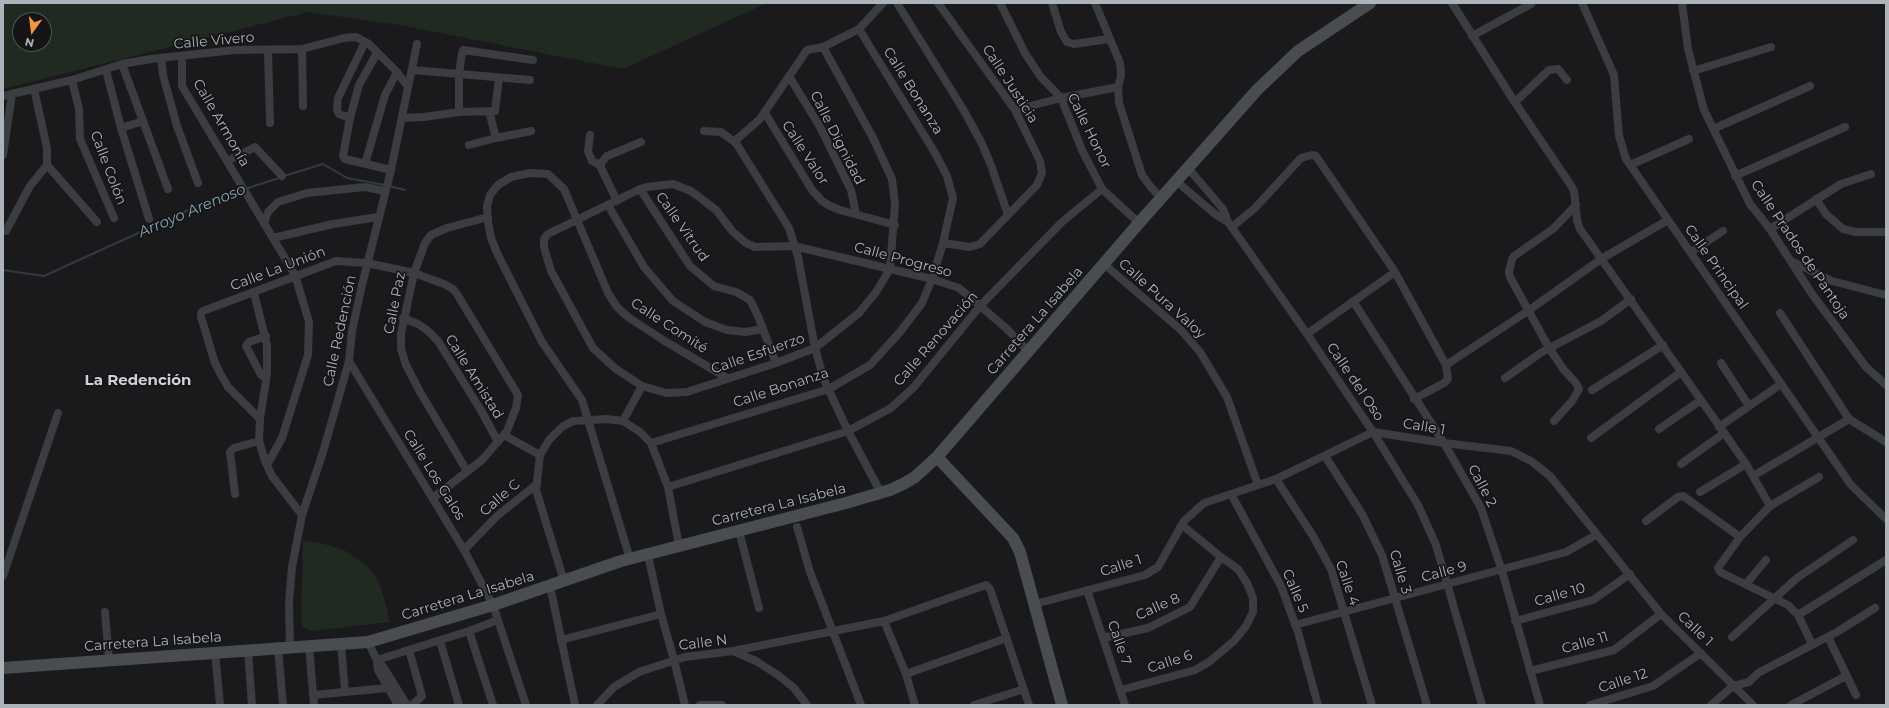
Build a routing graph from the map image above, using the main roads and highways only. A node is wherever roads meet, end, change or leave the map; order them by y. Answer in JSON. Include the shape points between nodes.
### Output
{"nodes":[{"id":1,"x":1370,"y":3,"type":"edge"},
{"id":2,"x":937,"y":457,"type":"junction"},
{"id":3,"x":3,"y":668,"type":"edge"},
{"id":4,"x":1062,"y":705,"type":"edge"}],
"edges":[{"from":1,"to":2,"type":"main road","name":"Carretera La Isabela","via":[[1298,51],[1257,90]]},
{"from":2,"to":3,"type":"main road","name":"Carretera La Isabela","via":[[915,477],[881,493],[630,559],[493,605],[368,642]]},
{"from":2,"to":4,"type":"main road","via":[[1013,538],[1020,552]]}]}
